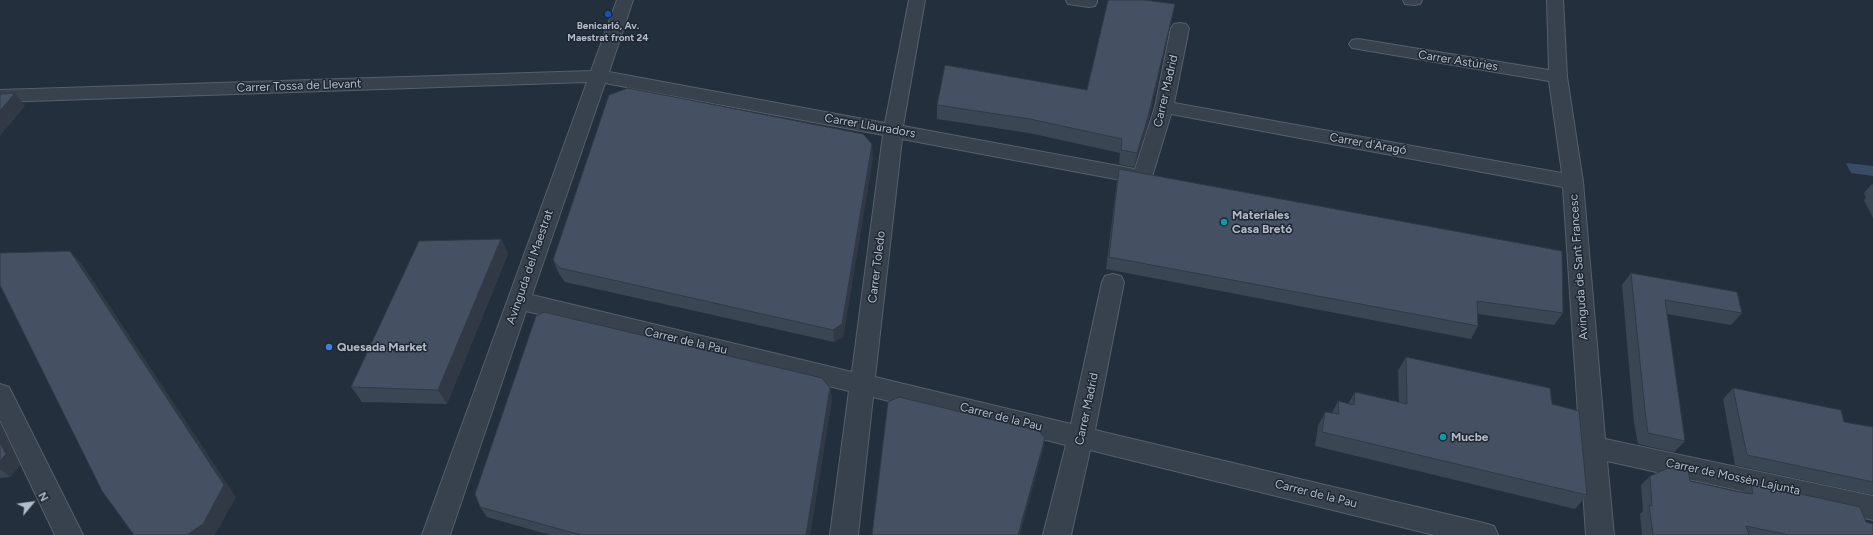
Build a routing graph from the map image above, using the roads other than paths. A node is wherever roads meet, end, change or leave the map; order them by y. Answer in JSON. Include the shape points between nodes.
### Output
{"nodes":[{"id":1,"x":625,"y":0,"type":"edge"},
{"id":2,"x":917,"y":0,"type":"edge"},
{"id":3,"x":1411,"y":0,"type":"edge"},
{"id":4,"x":1414,"y":0,"type":"edge"},
{"id":5,"x":1556,"y":0,"type":"edge"},
{"id":6,"x":1180,"y":28,"type":"dead end"},
{"id":7,"x":1358,"y":44,"type":"dead end"},
{"id":8,"x":598,"y":76,"type":"junction"},
{"id":9,"x":1558,"y":77,"type":"junction"},
{"id":10,"x":0,"y":96,"type":"edge"},
{"id":11,"x":1164,"y":107,"type":"junction"},
{"id":12,"x":893,"y":130,"type":"junction"},
{"id":13,"x":1142,"y":177,"type":"joint"},
{"id":14,"x":1573,"y":182,"type":"junction"},
{"id":15,"x":1113,"y":282,"type":"dead end"},
{"id":16,"x":518,"y":301,"type":"junction"},
{"id":17,"x":862,"y":383,"type":"junction"},
{"id":18,"x":0,"y":394,"type":"edge"},
{"id":19,"x":1081,"y":436,"type":"junction"},
{"id":20,"x":1593,"y":447,"type":"junction"},
{"id":21,"x":1873,"y":508,"type":"edge"},
{"id":22,"x":69,"y":535,"type":"edge"},
{"id":23,"x":436,"y":535,"type":"edge"},
{"id":24,"x":844,"y":535,"type":"edge"},
{"id":25,"x":1057,"y":535,"type":"edge"},
{"id":26,"x":1484,"y":535,"type":"edge"},
{"id":27,"x":1600,"y":535,"type":"edge"}],
"edges":[{"from":1,"to":8,"type":"street","name":"Avinguda del Maestrat"},
{"from":2,"to":12,"type":"street","name":"Carrer Toledo"},
{"from":3,"to":4,"type":"street"},
{"from":5,"to":9,"type":"street","name":"Avinguda de Sant Francesc"},
{"from":6,"to":11,"type":"street","name":"Carrer Madrid"},
{"from":7,"to":9,"type":"street","name":"Carrer Astúries"},
{"from":8,"to":10,"type":"street","name":"Carrer Tossa de Llevant"},
{"from":8,"to":12,"type":"street","name":"Carrer Llauradors"},
{"from":8,"to":16,"type":"street","name":"Avinguda del Maestrat"},
{"from":9,"to":14,"type":"street","name":"Avinguda de Sant Francesc"},
{"from":11,"to":13,"type":"street","name":"Carrer Madrid"},
{"from":11,"to":14,"type":"street","name":"Carrer d'Aragó"},
{"from":12,"to":13,"type":"street","name":"Carrer Llauradors"},
{"from":12,"to":17,"type":"street","name":"Carrer Toledo"},
{"from":14,"to":20,"type":"street","name":"Avinguda de Sant Francesc"},
{"from":15,"to":19,"type":"street","name":"Carrer Madrid"},
{"from":16,"to":17,"type":"street","name":"Carrer de la Pau"},
{"from":16,"to":23,"type":"street","name":"Avinguda del Maestrat"},
{"from":17,"to":19,"type":"street","name":"Carrer de la Pau"},
{"from":17,"to":24,"type":"street","name":"Carrer Toledo"},
{"from":18,"to":22,"type":"street"},
{"from":19,"to":25,"type":"street","name":"Carrer Madrid"},
{"from":19,"to":26,"type":"street","name":"Carrer de la Pau"},
{"from":20,"to":21,"type":"street","name":"Carrer de Mossèn Lajunta"},
{"from":20,"to":27,"type":"street","name":"Avinguda de Sant Francesc"}]}
